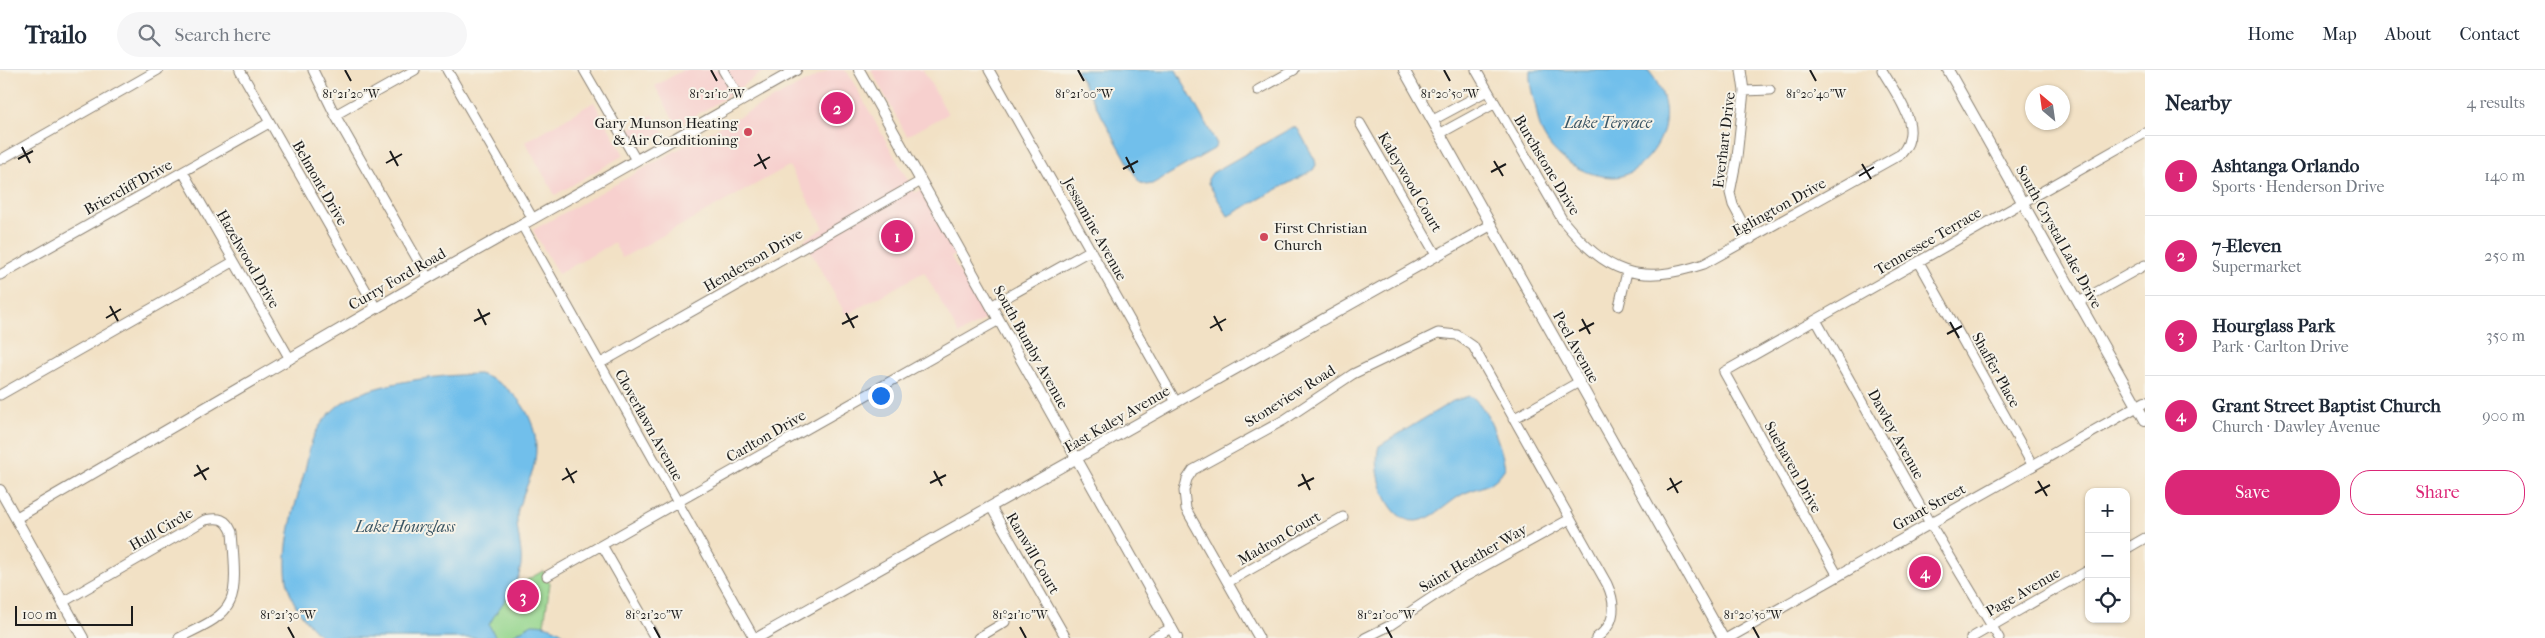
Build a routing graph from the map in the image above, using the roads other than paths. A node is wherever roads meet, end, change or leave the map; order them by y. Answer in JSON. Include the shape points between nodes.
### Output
{"nodes":[{"id":1,"x":158,"y":70,"type":"edge"},
{"id":2,"x":240,"y":70,"type":"edge"},
{"id":3,"x":313,"y":70,"type":"edge"},
{"id":4,"x":415,"y":70,"type":"edge"},
{"id":5,"x":447,"y":70,"type":"edge"},
{"id":6,"x":584,"y":70,"type":"edge"},
{"id":7,"x":723,"y":70,"type":"edge"},
{"id":8,"x":796,"y":70,"type":"edge"},
{"id":9,"x":858,"y":70,"type":"edge"},
{"id":10,"x":989,"y":70,"type":"edge"},
{"id":11,"x":1294,"y":70,"type":"edge"},
{"id":12,"x":1404,"y":70,"type":"edge"},
{"id":13,"x":1476,"y":70,"type":"edge"},
{"id":14,"x":1741,"y":70,"type":"edge"},
{"id":15,"x":1882,"y":70,"type":"edge"},
{"id":16,"x":1948,"y":70,"type":"edge"},
{"id":17,"x":1258,"y":90,"type":"dead end"},
{"id":18,"x":1770,"y":90,"type":"dead end"},
{"id":19,"x":1487,"y":91,"type":"junction"},
{"id":20,"x":1744,"y":91,"type":"junction"},
{"id":21,"x":741,"y":101,"type":"junction"},
{"id":22,"x":1494,"y":104,"type":"junction"},
{"id":23,"x":335,"y":115,"type":"junction"},
{"id":24,"x":1433,"y":120,"type":"junction"},
{"id":25,"x":269,"y":122,"type":"junction"},
{"id":26,"x":1360,"y":123,"type":"dead end"},
{"id":27,"x":1441,"y":133,"type":"junction"},
{"id":28,"x":2145,"y":133,"type":"edge"},
{"id":29,"x":0,"y":160,"type":"edge"},
{"id":30,"x":636,"y":160,"type":"junction"},
{"id":31,"x":183,"y":172,"type":"junction"},
{"id":32,"x":921,"y":181,"type":"junction"},
{"id":33,"x":2023,"y":203,"type":"junction"},
{"id":34,"x":533,"y":219,"type":"junction"},
{"id":35,"x":522,"y":225,"type":"junction"},
{"id":36,"x":1491,"y":225,"type":"junction"},
{"id":37,"x":1751,"y":239,"type":"junction"},
{"id":38,"x":1091,"y":250,"type":"junction"},
{"id":39,"x":1436,"y":255,"type":"junction"},
{"id":40,"x":233,"y":262,"type":"junction"},
{"id":41,"x":1919,"y":262,"type":"junction"},
{"id":42,"x":2145,"y":266,"type":"edge"},
{"id":43,"x":1627,"y":272,"type":"junction"},
{"id":44,"x":0,"y":275,"type":"edge"},
{"id":45,"x":428,"y":278,"type":"junction"},
{"id":46,"x":2079,"y":302,"type":"junction"},
{"id":47,"x":991,"y":306,"type":"junction"},
{"id":48,"x":1619,"y":306,"type":"dead end"},
{"id":49,"x":376,"y":308,"type":"junction"},
{"id":50,"x":999,"y":320,"type":"junction"},
{"id":51,"x":1816,"y":320,"type":"junction"},
{"id":52,"x":290,"y":359,"type":"junction"},
{"id":53,"x":599,"y":364,"type":"junction"},
{"id":54,"x":1724,"y":372,"type":"joint"},
{"id":55,"x":1578,"y":382,"type":"junction"},
{"id":56,"x":0,"y":395,"type":"edge"},
{"id":57,"x":1176,"y":402,"type":"junction"},
{"id":58,"x":2141,"y":404,"type":"edge"},
{"id":59,"x":1513,"y":418,"type":"junction"},
{"id":60,"x":2145,"y":420,"type":"edge"},
{"id":61,"x":1077,"y":459,"type":"junction"},
{"id":62,"x":2034,"y":466,"type":"junction"},
{"id":63,"x":0,"y":490,"type":"edge"},
{"id":64,"x":677,"y":503,"type":"junction"},
{"id":65,"x":991,"y":507,"type":"junction"},
{"id":66,"x":1343,"y":517,"type":"dead end"},
{"id":67,"x":16,"y":518,"type":"junction"},
{"id":68,"x":1570,"y":520,"type":"junction"},
{"id":69,"x":1931,"y":523,"type":"junction"},
{"id":70,"x":2145,"y":538,"type":"edge"},
{"id":71,"x":602,"y":545,"type":"junction"},
{"id":72,"x":2130,"y":546,"type":"edge"},
{"id":73,"x":2085,"y":572,"type":"edge"},
{"id":74,"x":547,"y":576,"type":"dead end"},
{"id":75,"x":1838,"y":576,"type":"junction"},
{"id":76,"x":1228,"y":582,"type":"junction"},
{"id":77,"x":62,"y":602,"type":"junction"},
{"id":78,"x":1005,"y":622,"type":"dead end"},
{"id":79,"x":1992,"y":626,"type":"junction"},
{"id":80,"x":1172,"y":628,"type":"junction"},
{"id":81,"x":761,"y":637,"type":"edge"},
{"id":82,"x":83,"y":638,"type":"edge"},
{"id":83,"x":180,"y":638,"type":"edge"},
{"id":84,"x":655,"y":638,"type":"edge"},
{"id":85,"x":978,"y":638,"type":"edge"},
{"id":86,"x":1066,"y":638,"type":"edge"},
{"id":87,"x":1153,"y":638,"type":"edge"},
{"id":88,"x":1177,"y":638,"type":"edge"},
{"id":89,"x":1259,"y":638,"type":"edge"},
{"id":90,"x":1365,"y":638,"type":"edge"},
{"id":91,"x":1596,"y":638,"type":"edge"},
{"id":92,"x":1723,"y":638,"type":"edge"},
{"id":93,"x":1728,"y":638,"type":"edge"},
{"id":94,"x":1971,"y":638,"type":"edge"},
{"id":95,"x":1999,"y":638,"type":"edge"}],
"edges":[{"from":1,"to":29,"type":"street"},
{"from":2,"to":25,"type":"street","name":"Belmont Drive"},
{"from":3,"to":23,"type":"street"},
{"from":4,"to":23,"type":"street"},
{"from":5,"to":34,"type":"street"},
{"from":6,"to":30,"type":"street"},
{"from":7,"to":21,"type":"street"},
{"from":8,"to":21,"type":"street","name":"Curry Ford Road"},
{"from":9,"to":32,"type":"street","name":"South Bumby Avenue"},
{"from":10,"to":38,"type":"street","name":"Jessamine Avenue"},
{"from":11,"to":17,"type":"street"},
{"from":12,"to":24,"type":"street","name":"Peel Avenue"},
{"from":13,"to":19,"type":"street","name":"Burchstone Drive"},
{"from":14,"to":20,"type":"street","name":"Everhart Drive"},
{"from":15,"to":37,"type":"street","name":"Eglington Drive","via":[[1909,118],[1909,145],[1900,154]]},
{"from":16,"to":33,"type":"street","name":"South Crystal Lake Drive"},
{"from":18,"to":20,"type":"street"},
{"from":19,"to":22,"type":"street","name":"Burchstone Drive"},
{"from":19,"to":24,"type":"street"},
{"from":20,"to":37,"type":"street","name":"Everhart Drive","via":[[1730,192],[1733,205]]},
{"from":21,"to":30,"type":"street","name":"Curry Ford Road"},
{"from":22,"to":27,"type":"street"},
{"from":22,"to":43,"type":"street","name":"Burchstone Drive","via":[[1563,221],[1594,254],[1610,266]]},
{"from":23,"to":45,"type":"street"},
{"from":24,"to":27,"type":"street","name":"Peel Avenue"},
{"from":25,"to":31,"type":"street","name":"Briercliff Drive"},
{"from":25,"to":49,"type":"street","name":"Belmont Drive"},
{"from":26,"to":39,"type":"street","name":"Kaleywood Court"},
{"from":27,"to":36,"type":"street","name":"Peel Avenue"},
{"from":28,"to":33,"type":"street","name":"Tennessee Terrace"},
{"from":30,"to":34,"type":"street","name":"Curry Ford Road"},
{"from":31,"to":40,"type":"street","name":"Hazelwood Drive"},
{"from":31,"to":44,"type":"street","name":"Briercliff Drive"},
{"from":32,"to":47,"type":"street","name":"South Bumby Avenue"},
{"from":32,"to":53,"type":"street","name":"Henderson Drive"},
{"from":33,"to":41,"type":"street","name":"Tennessee Terrace"},
{"from":33,"to":46,"type":"street","name":"South Crystal Lake Drive"},
{"from":34,"to":35,"type":"street","name":"Curry Ford Road"},
{"from":35,"to":45,"type":"street","name":"Curry Ford Road"},
{"from":35,"to":53,"type":"street","name":"Cloverlawn Avenue"},
{"from":36,"to":39,"type":"street","name":"East Kaley Avenue"},
{"from":36,"to":55,"type":"street","name":"Peel Avenue"},
{"from":37,"to":43,"type":"street","name":"Eglington Drive","via":[[1704,264],[1684,270],[1646,275]]},
{"from":38,"to":47,"type":"street"},
{"from":38,"to":57,"type":"street","name":"Jessamine Avenue"},
{"from":39,"to":57,"type":"street","name":"East Kaley Avenue"},
{"from":40,"to":52,"type":"street","name":"Hazelwood Drive"},
{"from":40,"to":56,"type":"street"},
{"from":41,"to":51,"type":"street","name":"Tennessee Terrace"},
{"from":41,"to":62,"type":"street","name":"Shaffer Place"},
{"from":42,"to":46,"type":"street"},
{"from":43,"to":48,"type":"street"},
{"from":45,"to":49,"type":"street","name":"Curry Ford Road"},
{"from":46,"to":58,"type":"street","name":"South Crystal Lake Drive"},
{"from":47,"to":50,"type":"street","name":"South Bumby Avenue"},
{"from":49,"to":52,"type":"street","name":"Curry Ford Road"},
{"from":50,"to":61,"type":"street","name":"South Bumby Avenue"},
{"from":50,"to":64,"type":"street","name":"Carlton Drive"},
{"from":51,"to":54,"type":"street","name":"Tennessee Terrace"},
{"from":51,"to":69,"type":"street","name":"Dawley Avenue"},
{"from":52,"to":67,"type":"street","name":"Curry Ford Road"},
{"from":53,"to":64,"type":"street","name":"Cloverlawn Avenue"},
{"from":54,"to":75,"type":"street","name":"Suehaven Drive"},
{"from":55,"to":59,"type":"street"},
{"from":55,"to":92,"type":"street","name":"Peel Avenue"},
{"from":57,"to":61,"type":"street","name":"East Kaley Avenue"},
{"from":58,"to":60,"type":"street","name":"South Crystal Lake Drive"},
{"from":58,"to":62,"type":"street","name":"Grant Street"},
{"from":59,"to":68,"type":"street","name":"Stoneview Road"},
{"from":59,"to":76,"type":"street","name":"Stoneview Road","via":[[1473,346],[1457,335],[1438,333],[1428,336],[1354,374],[1284,420],[1202,463],[1186,479],[1186,509]]},
{"from":61,"to":65,"type":"street","name":"East Kaley Avenue"},
{"from":61,"to":80,"type":"street","name":"South Bumby Avenue"},
{"from":62,"to":69,"type":"street","name":"Grant Street"},
{"from":63,"to":67,"type":"street"},
{"from":64,"to":71,"type":"street","name":"Carlton Drive"},
{"from":64,"to":81,"type":"street","name":"Cloverlawn Avenue"},
{"from":65,"to":81,"type":"street","name":"East Kaley Avenue"},
{"from":65,"to":86,"type":"street","name":"Ranwill Court"},
{"from":66,"to":76,"type":"street","name":"Madron Court"},
{"from":67,"to":77,"type":"street"},
{"from":68,"to":90,"type":"street","name":"Saint Heather Way","via":[[1452,584]]},
{"from":68,"to":91,"type":"street","name":"Stoneview Road","via":[[1607,584],[1614,604],[1610,624]]},
{"from":69,"to":75,"type":"street","name":"Grant Street"},
{"from":69,"to":79,"type":"street","name":"Dawley Avenue"},
{"from":70,"to":72,"type":"street"},
{"from":71,"to":74,"type":"street","name":"Carlton Drive"},
{"from":71,"to":84,"type":"street"},
{"from":73,"to":79,"type":"street","name":"Page Avenue"},
{"from":75,"to":93,"type":"street","name":"Grant Street"},
{"from":76,"to":89,"type":"street","name":"Stoneview Road"},
{"from":77,"to":82,"type":"street"},
{"from":77,"to":83,"type":"street","name":"Hull Circle","via":[[205,520],[223,519],[229,523],[232,532],[231,602],[215,618]]},
{"from":78,"to":85,"type":"street"},
{"from":79,"to":94,"type":"street","name":"Page Avenue"},
{"from":79,"to":95,"type":"street","name":"Dawley Avenue"},
{"from":80,"to":87,"type":"street"},
{"from":80,"to":88,"type":"street","name":"South Bumby Avenue"}]}
